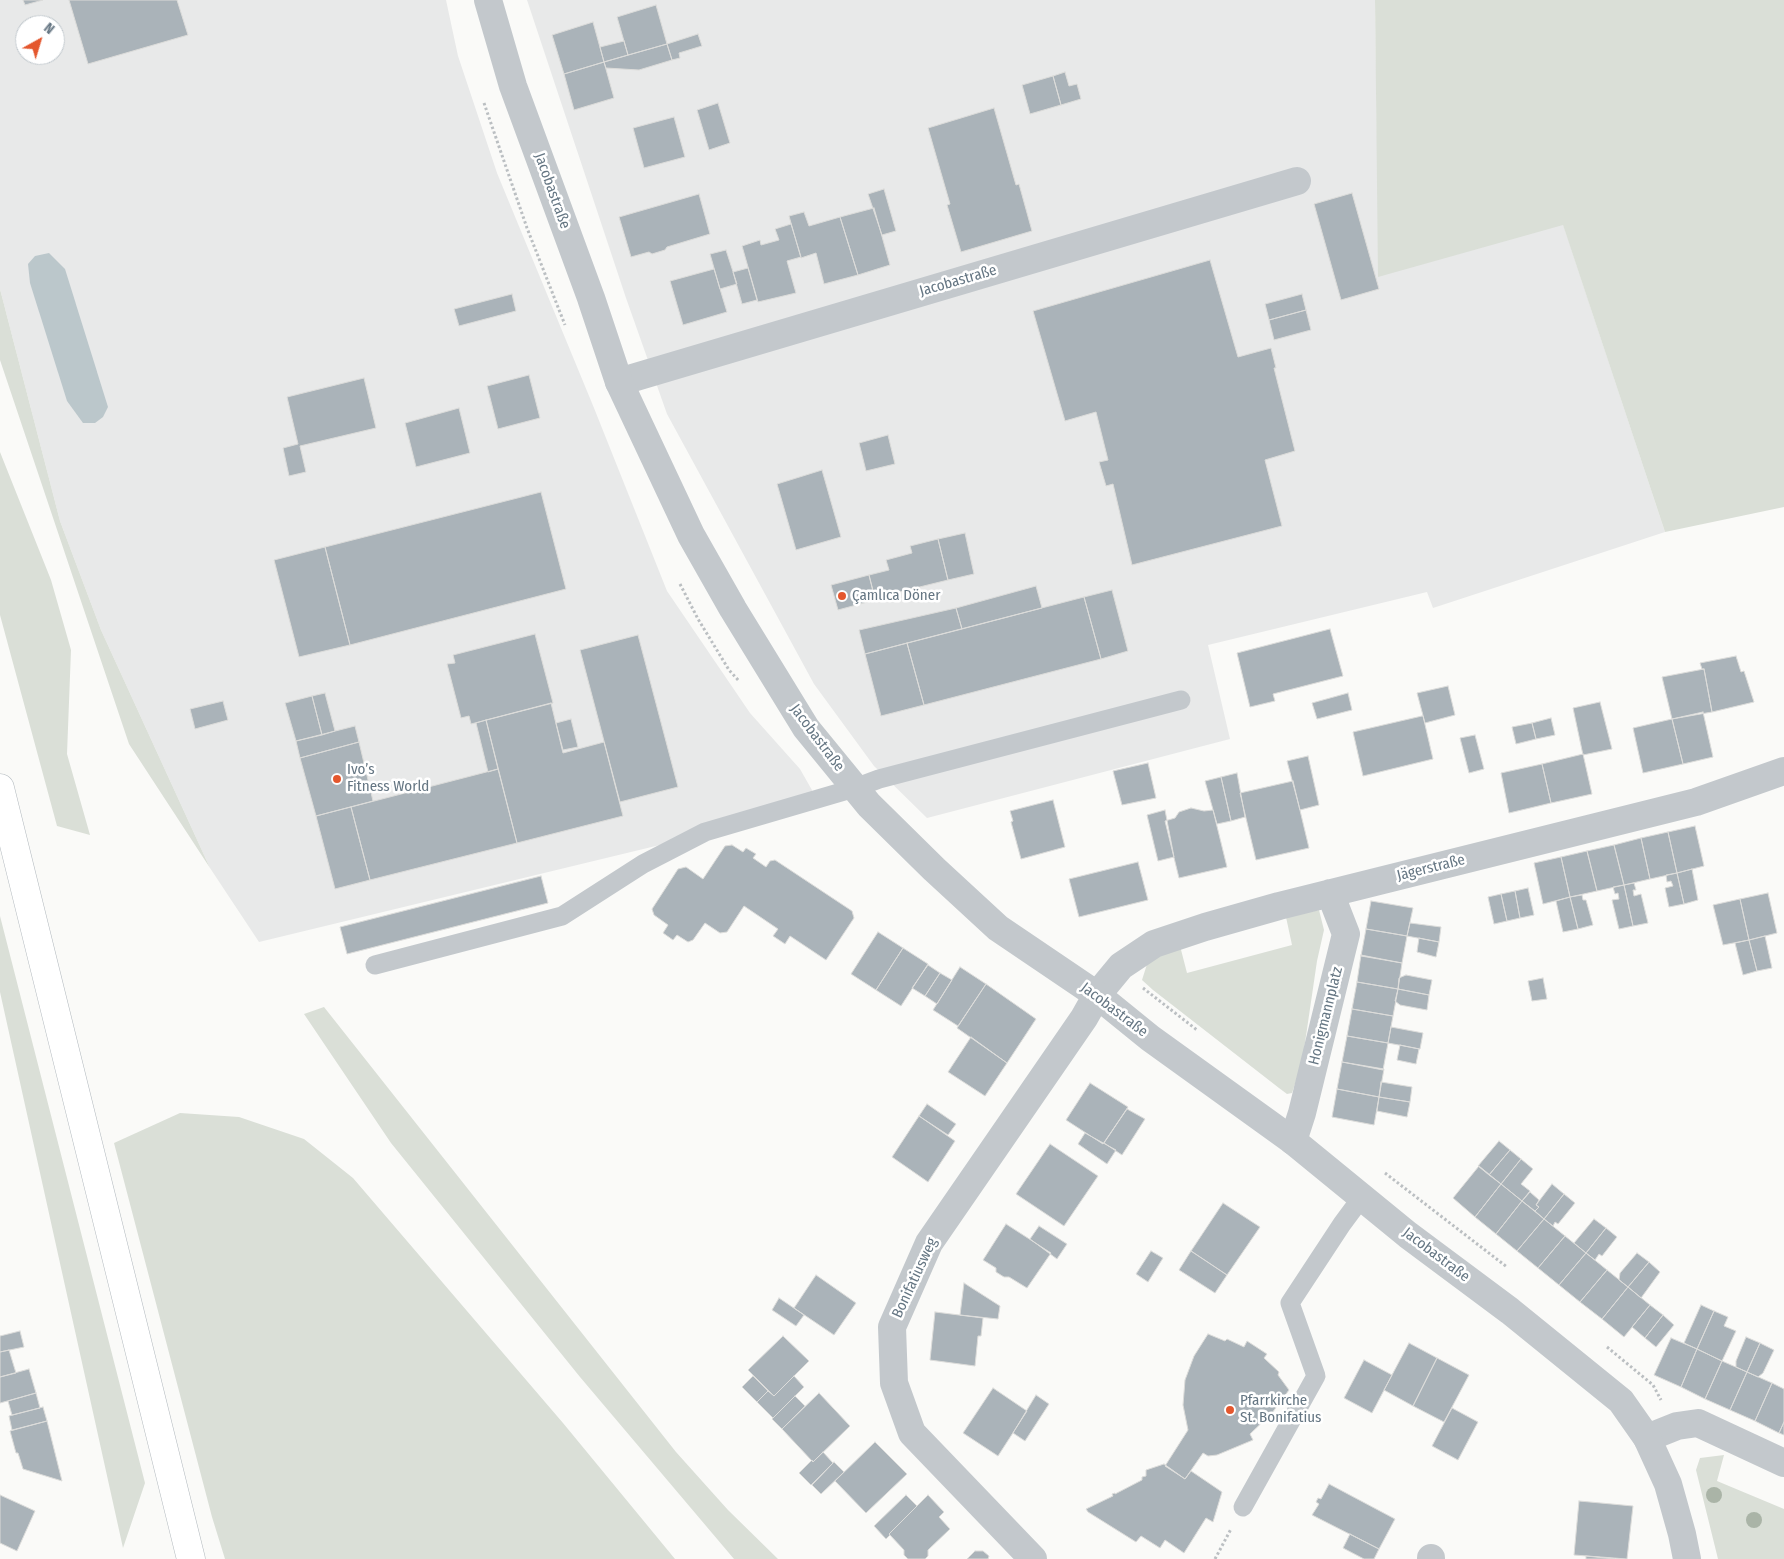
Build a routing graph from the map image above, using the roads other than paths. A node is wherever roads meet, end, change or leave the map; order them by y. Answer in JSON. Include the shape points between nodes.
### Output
{"nodes":[{"id":1,"x":488,"y":0,"type":"edge"},
{"id":2,"x":1297,"y":181,"type":"dead end"},
{"id":3,"x":618,"y":382,"type":"junction"},
{"id":4,"x":1181,"y":700,"type":"dead end"},
{"id":5,"x":1784,"y":772,"type":"edge"},
{"id":6,"x":0,"y":788,"type":"edge"},
{"id":7,"x":855,"y":788,"type":"junction"},
{"id":8,"x":1330,"y":893,"type":"junction"},
{"id":9,"x":376,"y":965,"type":"dead end"},
{"id":10,"x":1097,"y":995,"type":"junction"},
{"id":11,"x":1293,"y":1141,"type":"junction"},
{"id":12,"x":1362,"y":1197,"type":"junction"},
{"id":13,"x":1646,"y":1438,"type":"junction"},
{"id":14,"x":1784,"y":1463,"type":"edge"},
{"id":15,"x":1243,"y":1507,"type":"road end"},
{"id":16,"x":191,"y":1559,"type":"edge"},
{"id":17,"x":1032,"y":1559,"type":"edge"},
{"id":18,"x":1687,"y":1559,"type":"edge"}],
"edges":[{"from":1,"to":3,"type":"street","name":"Jacobastraße","via":[[513,86],[591,298]]},
{"from":2,"to":3,"type":"street","name":"Jacobastraße"},
{"from":3,"to":7,"type":"street","name":"Jacobastraße","via":[[692,535],[733,609],[806,728]]},
{"from":4,"to":7,"type":"lane","via":[[879,778]]},
{"from":5,"to":8,"type":"street","name":"Jägerstraße","via":[[1696,802]]},
{"from":6,"to":16,"type":"main road"},
{"from":7,"to":9,"type":"lane","via":[[705,832],[643,864],[562,916]]},
{"from":7,"to":10,"type":"street","name":"Jacobastraße","via":[[934,869],[998,928]]},
{"from":8,"to":10,"type":"street","name":"Jägerstraße","via":[[1154,944],[1121,966]]},
{"from":8,"to":11,"type":"street","name":"Honigmannplatz","via":[[1346,934]]},
{"from":10,"to":11,"type":"street","name":"Jacobastraße","via":[[1150,1038]]},
{"from":10,"to":17,"type":"street","name":"Bonifatiusweg","via":[[929,1243],[892,1326],[894,1383],[912,1434]]},
{"from":11,"to":12,"type":"street","name":"Jacobastraße"},
{"from":12,"to":13,"type":"street","name":"Jacobastraße","via":[[1510,1310],[1621,1401]]},
{"from":12,"to":15,"type":"lane","via":[[1290,1303],[1316,1376]]},
{"from":13,"to":14,"type":"street","via":[[1676,1426],[1698,1423]]},
{"from":13,"to":18,"type":"street","name":"Jacobastraße","via":[[1668,1484]]}]}
